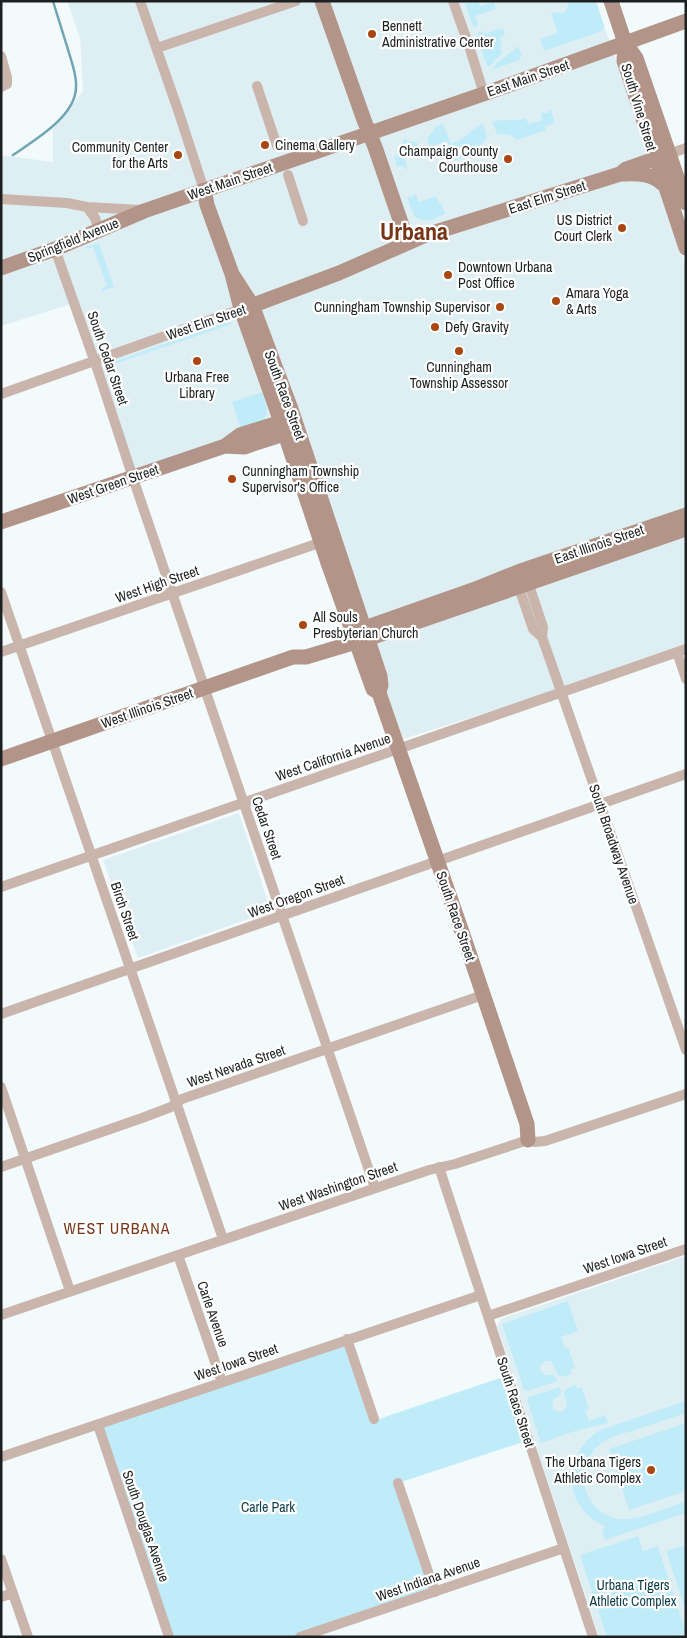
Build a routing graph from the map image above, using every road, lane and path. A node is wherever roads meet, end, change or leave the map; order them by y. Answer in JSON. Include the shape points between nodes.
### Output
{"nodes":[{"id":1,"x":140,"y":1,"type":"edge"},
{"id":2,"x":296,"y":1,"type":"edge"},
{"id":3,"x":322,"y":1,"type":"edge"},
{"id":4,"x":453,"y":1,"type":"edge"},
{"id":5,"x":611,"y":1,"type":"edge"},
{"id":6,"x":686,"y":21,"type":"edge"},
{"id":7,"x":625,"y":43,"type":"junction"},
{"id":8,"x":157,"y":48,"type":"junction"},
{"id":9,"x":1,"y":56,"type":"edge"},
{"id":10,"x":4,"y":85,"type":"edge"},
{"id":11,"x":257,"y":86,"type":"dead end"},
{"id":12,"x":484,"y":94,"type":"junction"},
{"id":13,"x":370,"y":133,"type":"junction"},
{"id":14,"x":277,"y":146,"type":"dead end"},
{"id":15,"x":686,"y":148,"type":"edge"},
{"id":16,"x":662,"y":156,"type":"junction"},
{"id":17,"x":620,"y":174,"type":"junction"},
{"id":18,"x":288,"y":175,"type":"dead end"},
{"id":19,"x":664,"y":185,"type":"junction"},
{"id":20,"x":204,"y":190,"type":"junction"},
{"id":21,"x":1,"y":199,"type":"edge"},
{"id":22,"x":686,"y":203,"type":"edge"},
{"id":23,"x":87,"y":207,"type":"junction"},
{"id":24,"x":144,"y":211,"type":"junction"},
{"id":25,"x":303,"y":221,"type":"dead end"},
{"id":26,"x":99,"y":230,"type":"junction"},
{"id":27,"x":408,"y":243,"type":"junction"},
{"id":28,"x":686,"y":248,"type":"edge"},
{"id":29,"x":55,"y":250,"type":"junction"},
{"id":30,"x":1,"y":268,"type":"edge"},
{"id":31,"x":247,"y":307,"type":"junction"},
{"id":32,"x":95,"y":361,"type":"junction"},
{"id":33,"x":1,"y":394,"type":"edge"},
{"id":34,"x":290,"y":426,"type":"junction"},
{"id":35,"x":133,"y":477,"type":"junction"},
{"id":36,"x":686,"y":515,"type":"edge"},
{"id":37,"x":1,"y":522,"type":"edge"},
{"id":38,"x":686,"y":529,"type":"edge"},
{"id":39,"x":322,"y":542,"type":"junction"},
{"id":40,"x":521,"y":578,"type":"junction"},
{"id":41,"x":1,"y":592,"type":"edge"},
{"id":42,"x":172,"y":593,"type":"junction"},
{"id":43,"x":360,"y":635,"type":"junction"},
{"id":44,"x":20,"y":646,"type":"junction"},
{"id":45,"x":681,"y":651,"type":"edge"},
{"id":46,"x":1,"y":652,"type":"edge"},
{"id":47,"x":686,"y":679,"type":"edge"},
{"id":48,"x":205,"y":688,"type":"junction"},
{"id":49,"x":561,"y":693,"type":"junction"},
{"id":50,"x":52,"y":741,"type":"junction"},
{"id":51,"x":399,"y":749,"type":"junction"},
{"id":52,"x":1,"y":759,"type":"edge"},
{"id":53,"x":686,"y":774,"type":"edge"},
{"id":54,"x":243,"y":802,"type":"junction"},
{"id":55,"x":601,"y":805,"type":"junction"},
{"id":56,"x":92,"y":856,"type":"junction"},
{"id":57,"x":438,"y":861,"type":"junction"},
{"id":58,"x":1,"y":887,"type":"edge"},
{"id":59,"x":282,"y":915,"type":"junction"},
{"id":60,"x":130,"y":969,"type":"junction"},
{"id":61,"x":483,"y":995,"type":"junction"},
{"id":62,"x":1,"y":1014,"type":"edge"},
{"id":63,"x":328,"y":1048,"type":"junction"},
{"id":64,"x":686,"y":1050,"type":"edge"},
{"id":65,"x":1,"y":1087,"type":"edge"},
{"id":66,"x":686,"y":1094,"type":"edge"},
{"id":67,"x":176,"y":1103,"type":"junction"},
{"id":68,"x":528,"y":1140,"type":"junction"},
{"id":69,"x":25,"y":1159,"type":"junction"},
{"id":70,"x":1,"y":1167,"type":"edge"},
{"id":71,"x":439,"y":1167,"type":"junction"},
{"id":72,"x":375,"y":1188,"type":"junction"},
{"id":73,"x":223,"y":1240,"type":"junction"},
{"id":74,"x":686,"y":1249,"type":"edge"},
{"id":75,"x":178,"y":1255,"type":"junction"},
{"id":76,"x":70,"y":1291,"type":"junction"},
{"id":77,"x":481,"y":1295,"type":"junction"},
{"id":78,"x":1,"y":1315,"type":"edge"},
{"id":79,"x":488,"y":1316,"type":"junction"},
{"id":80,"x":347,"y":1339,"type":"junction"},
{"id":81,"x":222,"y":1382,"type":"junction"},
{"id":82,"x":374,"y":1420,"type":"dead end"},
{"id":83,"x":98,"y":1425,"type":"junction"},
{"id":84,"x":1,"y":1457,"type":"edge"},
{"id":85,"x":398,"y":1483,"type":"dead end"},
{"id":86,"x":564,"y":1548,"type":"junction"},
{"id":87,"x":1,"y":1559,"type":"edge"},
{"id":88,"x":435,"y":1592,"type":"junction"},
{"id":89,"x":13,"y":1593,"type":"junction"},
{"id":90,"x":1,"y":1597,"type":"edge"},
{"id":91,"x":306,"y":1636,"type":"edge"},
{"id":92,"x":28,"y":1637,"type":"edge"},
{"id":93,"x":169,"y":1637,"type":"edge"},
{"id":94,"x":593,"y":1637,"type":"edge"}],
"edges":[{"from":1,"to":8,"type":"street","name":"South Race Street"},
{"from":2,"to":8,"type":"street"},
{"from":3,"to":13,"type":"street"},
{"from":4,"to":12,"type":"street"},
{"from":5,"to":7,"type":"street","name":"South Vine Street"},
{"from":6,"to":7,"type":"street","name":"East Main Street"},
{"from":7,"to":12,"type":"street","name":"East Main Street"},
{"from":7,"to":16,"type":"street","name":"South Vine Street","via":[[624,61]]},
{"from":8,"to":20,"type":"street","name":"South Race Street"},
{"from":9,"to":10,"type":"street","via":[[8,78]]},
{"from":11,"to":14,"type":"street"},
{"from":12,"to":13,"type":"street","name":"East Main Street"},
{"from":13,"to":20,"type":"street","name":"West Main Street"},
{"from":13,"to":27,"type":"street"},
{"from":15,"to":16,"type":"street","name":"East Elm Street"},
{"from":16,"to":17,"type":"street","name":"East Elm Street"},
{"from":16,"to":19,"type":"street","name":"South Vine Street"},
{"from":16,"to":22,"type":"street","name":"South Vine Street"},
{"from":17,"to":19,"type":"street","via":[[651,176]]},
{"from":17,"to":27,"type":"street","name":"East Elm Street"},
{"from":18,"to":25,"type":"street"},
{"from":19,"to":28,"type":"street","name":"South Vine Street"},
{"from":20,"to":24,"type":"street","name":"West Main Street"},
{"from":20,"to":31,"type":"street","name":"South Race Street","via":[[232,274]]},
{"from":21,"to":23,"type":"street","name":"West Main Street"},
{"from":23,"to":24,"type":"street","name":"West Main Street"},
{"from":23,"to":26,"type":"street"},
{"from":24,"to":26,"type":"street","name":"Springfield Avenue"},
{"from":26,"to":29,"type":"street","name":"Springfield Avenue"},
{"from":27,"to":31,"type":"street","name":"West Elm Street"},
{"from":29,"to":30,"type":"street","name":"Springfield Avenue"},
{"from":29,"to":32,"type":"street","name":"South Cedar Street"},
{"from":31,"to":32,"type":"street","name":"West Elm Street"},
{"from":31,"to":34,"type":"street","name":"South Race Street"},
{"from":32,"to":33,"type":"street","name":"West Elm Street"},
{"from":32,"to":35,"type":"street","name":"South Cedar Street"},
{"from":34,"to":35,"type":"street","name":"West Green Street","via":[[244,447],[225,446]]},
{"from":34,"to":39,"type":"street","name":"South Race Street"},
{"from":34,"to":43,"type":"street","name":"South Race Street"},
{"from":35,"to":37,"type":"street","name":"West Green Street"},
{"from":35,"to":42,"type":"street","name":"Cedar Street"},
{"from":36,"to":40,"type":"street","name":"East Illinois Street"},
{"from":38,"to":40,"type":"street","name":"East Illinois Street"},
{"from":39,"to":42,"type":"street","name":"West High Street"},
{"from":39,"to":43,"type":"street","name":"South Race Street"},
{"from":40,"to":43,"type":"street","name":"West Illinois Street"},
{"from":40,"to":49,"type":"street","name":"South Broadway Avenue","via":[[534,629],[542,638]]},
{"from":41,"to":44,"type":"street","name":"Birch Street"},
{"from":42,"to":44,"type":"street","name":"West High Street"},
{"from":42,"to":48,"type":"street","name":"Cedar Street"},
{"from":43,"to":48,"type":"street","name":"West Illinois Street","via":[[304,649],[293,657]]},
{"from":43,"to":51,"type":"street","name":"South Race Street","via":[[373,688],[379,693]]},
{"from":44,"to":46,"type":"street","name":"West High Street"},
{"from":44,"to":50,"type":"street","name":"Birch Street"},
{"from":45,"to":47,"type":"street"},
{"from":45,"to":49,"type":"street","name":"West California Avenue"},
{"from":48,"to":50,"type":"street","name":"West Illinois Street"},
{"from":48,"to":54,"type":"street","name":"Cedar Street"},
{"from":49,"to":51,"type":"street","name":"West California Avenue"},
{"from":49,"to":55,"type":"street","name":"South Broadway Avenue"},
{"from":50,"to":52,"type":"street","name":"West Illinois Street"},
{"from":50,"to":56,"type":"street","name":"Birch Street"},
{"from":51,"to":54,"type":"street","name":"West California Avenue"},
{"from":51,"to":57,"type":"street","name":"South Race Street"},
{"from":53,"to":55,"type":"street","name":"West Oregon Street"},
{"from":54,"to":56,"type":"street","name":"West California Avenue"},
{"from":54,"to":59,"type":"street","name":"Cedar Street"},
{"from":55,"to":57,"type":"street","name":"West Oregon Street"},
{"from":55,"to":64,"type":"street","name":"South Broadway Avenue"},
{"from":56,"to":58,"type":"street","name":"West California Avenue"},
{"from":56,"to":60,"type":"street","name":"Birch Street"},
{"from":57,"to":59,"type":"street","name":"West Oregon Street"},
{"from":57,"to":61,"type":"street","name":"South Race Street"},
{"from":59,"to":60,"type":"street","name":"West Oregon Street"},
{"from":59,"to":63,"type":"street","name":"Cedar Street"},
{"from":60,"to":62,"type":"street","name":"West Oregon Street"},
{"from":60,"to":67,"type":"street","name":"Birch Street"},
{"from":61,"to":63,"type":"street","name":"West Nevada Street"},
{"from":61,"to":68,"type":"street","name":"South Race Street","via":[[526,1124]]},
{"from":63,"to":67,"type":"street","name":"West Nevada Street"},
{"from":63,"to":72,"type":"street","name":"Cedar Street"},
{"from":65,"to":69,"type":"street"},
{"from":66,"to":68,"type":"street","name":"West Washington Street","via":[[546,1141]]},
{"from":67,"to":69,"type":"street","name":"West Nevada Street","via":[[171,1108]]},
{"from":67,"to":73,"type":"street","name":"Birch Street"},
{"from":68,"to":71,"type":"street","name":"West Washington Street"},
{"from":69,"to":70,"type":"street","name":"West Nevada Street"},
{"from":69,"to":76,"type":"street"},
{"from":71,"to":72,"type":"street","name":"West Washington Street"},
{"from":71,"to":77,"type":"street","name":"South Race Street"},
{"from":72,"to":73,"type":"street","name":"West Washington Street"},
{"from":73,"to":75,"type":"street","name":"West Washington Street"},
{"from":74,"to":79,"type":"street","name":"West Iowa Street"},
{"from":75,"to":76,"type":"street","name":"West Washington Street"},
{"from":75,"to":81,"type":"street","name":"Carle Avenue"},
{"from":76,"to":78,"type":"street","name":"West Washington Street"},
{"from":77,"to":79,"type":"street","name":"South Race Street"},
{"from":77,"to":80,"type":"street","name":"West Iowa Street"},
{"from":79,"to":86,"type":"street","name":"South Race Street"},
{"from":80,"to":81,"type":"street","name":"West Iowa Street"},
{"from":80,"to":82,"type":"street"},
{"from":81,"to":83,"type":"street","name":"West Iowa Street"},
{"from":83,"to":84,"type":"street","name":"West Iowa Street"},
{"from":83,"to":93,"type":"street","name":"South Douglas Avenue"},
{"from":85,"to":88,"type":"street"},
{"from":86,"to":88,"type":"street","name":"West Indiana Avenue"},
{"from":86,"to":94,"type":"street","name":"South Race Street"},
{"from":87,"to":89,"type":"street"},
{"from":88,"to":91,"type":"street","name":"West Indiana Avenue"},
{"from":89,"to":90,"type":"street"},
{"from":89,"to":92,"type":"street"}]}
